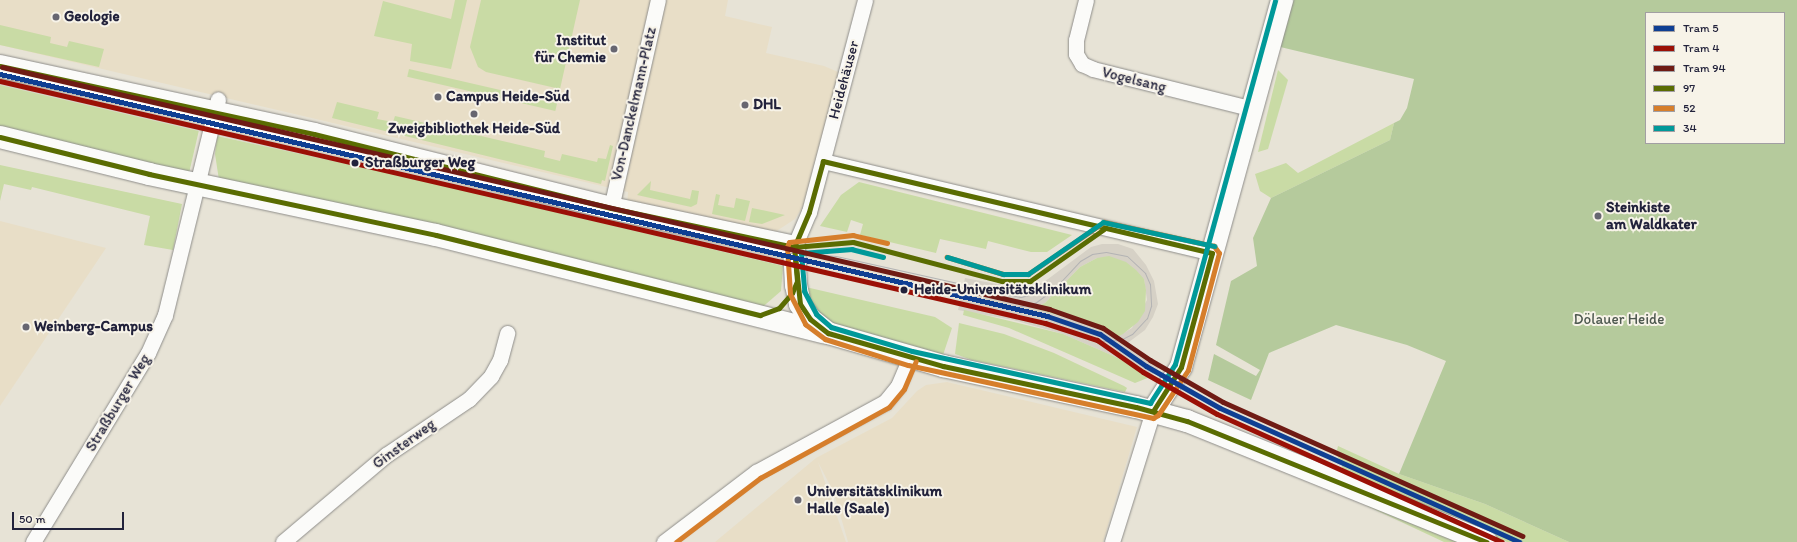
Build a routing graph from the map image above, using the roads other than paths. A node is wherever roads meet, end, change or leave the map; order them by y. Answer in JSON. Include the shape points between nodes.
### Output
{"nodes":[{"id":1,"x":658,"y":0,"type":"edge"},
{"id":2,"x":865,"y":0,"type":"edge"},
{"id":3,"x":1086,"y":0,"type":"edge"},
{"id":4,"x":1282,"y":0,"type":"edge"},
{"id":5,"x":0,"y":66,"type":"edge"},
{"id":6,"x":216,"y":107,"type":"junction"},
{"id":7,"x":1253,"y":109,"type":"junction"},
{"id":8,"x":0,"y":137,"type":"edge"},
{"id":9,"x":823,"y":161,"type":"junction"},
{"id":10,"x":198,"y":184,"type":"junction"},
{"id":11,"x":611,"y":208,"type":"junction"},
{"id":12,"x":794,"y":247,"type":"junction"},
{"id":13,"x":1212,"y":253,"type":"junction"},
{"id":14,"x":796,"y":285,"type":"junction"},
{"id":15,"x":760,"y":315,"type":"junction"},
{"id":16,"x":507,"y":333,"type":"dead end"},
{"id":17,"x":828,"y":333,"type":"junction"},
{"id":18,"x":910,"y":358,"type":"junction"},
{"id":19,"x":1153,"y":411,"type":"junction"},
{"id":20,"x":1476,"y":540,"type":"edge"},
{"id":21,"x":33,"y":542,"type":"edge"},
{"id":22,"x":283,"y":542,"type":"edge"},
{"id":23,"x":664,"y":542,"type":"edge"},
{"id":24,"x":1112,"y":542,"type":"edge"}],
"edges":[{"from":1,"to":11,"type":"street","name":"Von-Danckelmann-Platz"},
{"from":2,"to":9,"type":"street","name":"Heidehäuser"},
{"from":3,"to":7,"type":"street","name":"Vogelsang","via":[[1076,40],[1076,54],[1082,64],[1093,69]]},
{"from":4,"to":7,"type":"main road"},
{"from":5,"to":6,"type":"main road"},
{"from":6,"to":10,"type":"street","name":"Straßburger Weg"},
{"from":6,"to":11,"type":"main road"},
{"from":7,"to":13,"type":"main road"},
{"from":8,"to":10,"type":"main road"},
{"from":9,"to":12,"type":"street","name":"Heidehäuser","via":[[809,212]]},
{"from":9,"to":13,"type":"street"},
{"from":10,"to":15,"type":"main road","via":[[436,234]]},
{"from":10,"to":21,"type":"street","name":"Straßburger Weg","via":[[165,315],[148,353]]},
{"from":11,"to":12,"type":"main road"},
{"from":12,"to":14,"type":"main road"},
{"from":13,"to":19,"type":"main road","via":[[1181,367]]},
{"from":14,"to":15,"type":"main road","via":[[788,300],[772,311]]},
{"from":14,"to":17,"type":"main road","via":[[805,313]]},
{"from":15,"to":17,"type":"main road"},
{"from":16,"to":22,"type":"street","name":"Ginsterweg","via":[[491,376],[469,398],[386,455]]},
{"from":17,"to":18,"type":"main road"},
{"from":18,"to":19,"type":"main road"},
{"from":18,"to":23,"type":"street","via":[[898,386],[885,402],[756,472]]},
{"from":19,"to":20,"type":"main road","via":[[1208,428]]},
{"from":19,"to":24,"type":"street"}]}
